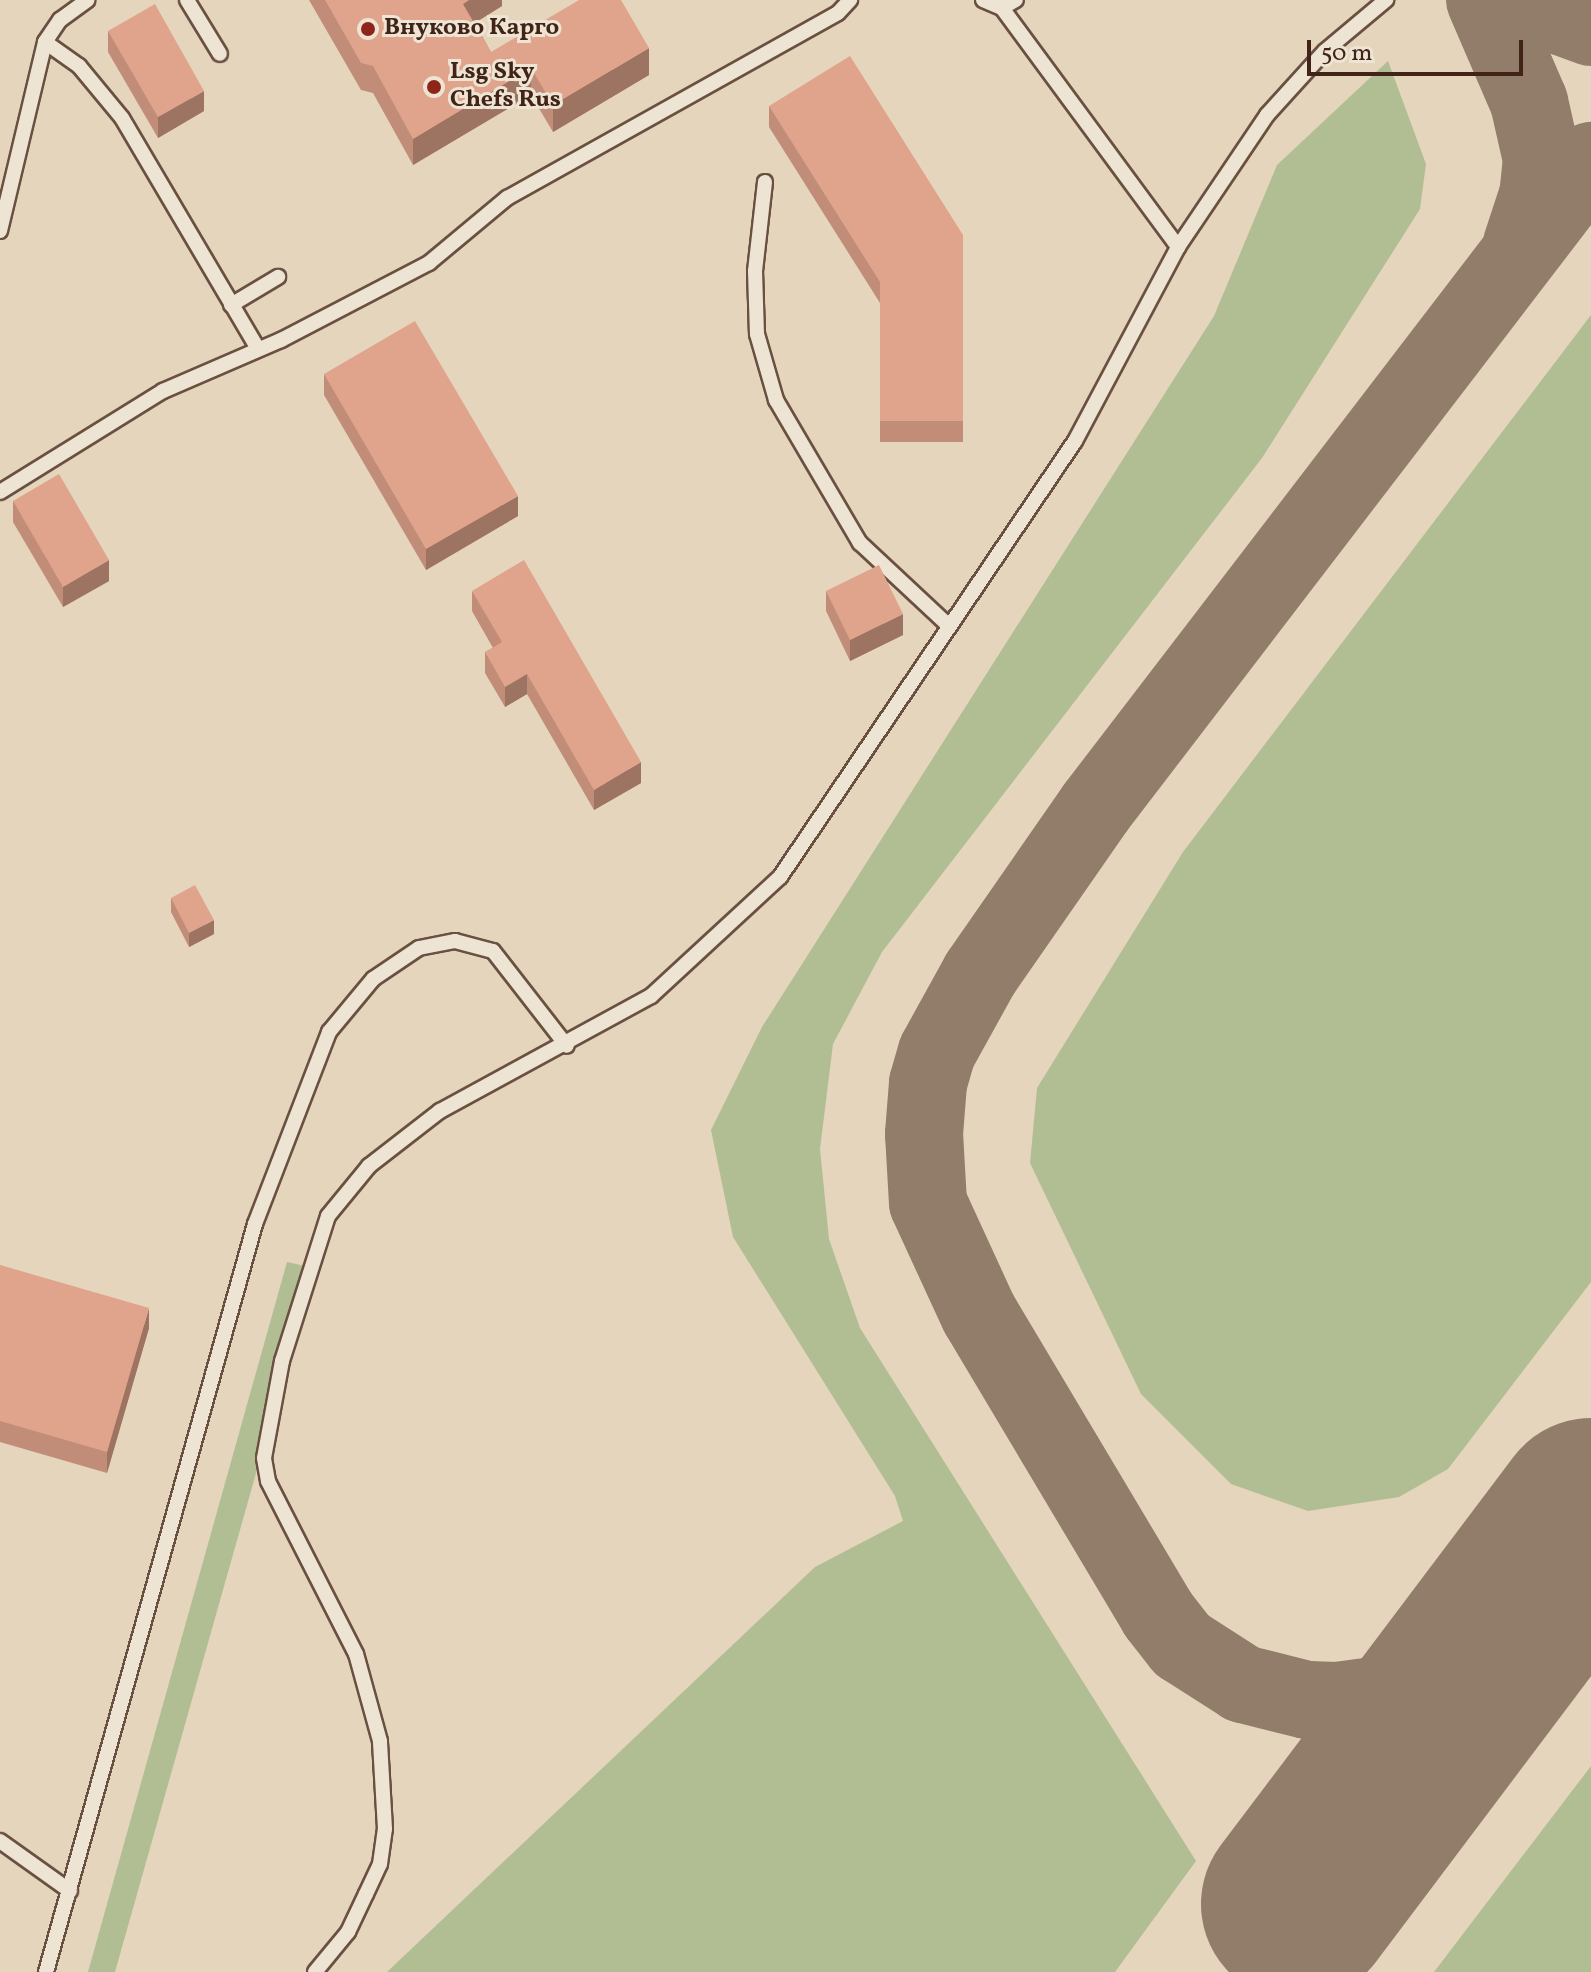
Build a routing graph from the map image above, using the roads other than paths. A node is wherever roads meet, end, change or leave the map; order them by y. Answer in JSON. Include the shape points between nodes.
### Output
{"nodes":[{"id":1,"x":88,"y":0,"type":"edge"},
{"id":2,"x":187,"y":0,"type":"edge"},
{"id":3,"x":850,"y":0,"type":"edge"},
{"id":4,"x":983,"y":0,"type":"edge"},
{"id":5,"x":1016,"y":0,"type":"edge"},
{"id":6,"x":1386,"y":0,"type":"edge"},
{"id":7,"x":1002,"y":8,"type":"junction"},
{"id":8,"x":45,"y":42,"type":"junction"},
{"id":9,"x":220,"y":54,"type":"dead end"},
{"id":10,"x":765,"y":182,"type":"dead end"},
{"id":11,"x":0,"y":231,"type":"edge"},
{"id":12,"x":1178,"y":247,"type":"junction"},
{"id":13,"x":278,"y":277,"type":"dead end"},
{"id":14,"x":231,"y":305,"type":"junction"},
{"id":15,"x":258,"y":349,"type":"junction"},
{"id":16,"x":0,"y":492,"type":"edge"},
{"id":17,"x":948,"y":625,"type":"junction"},
{"id":18,"x":567,"y":1046,"type":"junction"},
{"id":19,"x":0,"y":1841,"type":"edge"},
{"id":20,"x":70,"y":1891,"type":"junction"},
{"id":21,"x":46,"y":1972,"type":"edge"},
{"id":22,"x":315,"y":1972,"type":"edge"}],
"edges":[{"from":1,"to":8,"type":"lane","via":[[60,20]]},
{"from":2,"to":9,"type":"lane"},
{"from":3,"to":15,"type":"lane","via":[[838,13],[507,198],[429,263]]},
{"from":4,"to":7,"type":"lane"},
{"from":5,"to":7,"type":"lane"},
{"from":6,"to":12,"type":"lane","via":[[1291,84]]},
{"from":7,"to":12,"type":"lane"},
{"from":8,"to":11,"type":"lane"},
{"from":8,"to":14,"type":"lane","via":[[79,66],[122,118]]},
{"from":10,"to":17,"type":"lane","via":[[755,271],[757,334],[776,400],[860,543]]},
{"from":12,"to":17,"type":"lane","via":[[1075,441]]},
{"from":13,"to":14,"type":"lane"},
{"from":14,"to":15,"type":"lane"},
{"from":15,"to":16,"type":"lane","via":[[163,391]]},
{"from":17,"to":18,"type":"lane","via":[[780,877],[651,996]]},
{"from":18,"to":20,"type":"lane","via":[[493,951],[455,941],[419,948],[373,979],[329,1032],[255,1224]]},
{"from":18,"to":22,"type":"lane","via":[[440,1111],[369,1166],[328,1216],[282,1361],[266,1434],[268,1481],[356,1654],[380,1741],[385,1829],[380,1864],[348,1932]]},
{"from":19,"to":20,"type":"lane"},
{"from":20,"to":21,"type":"lane"}]}
